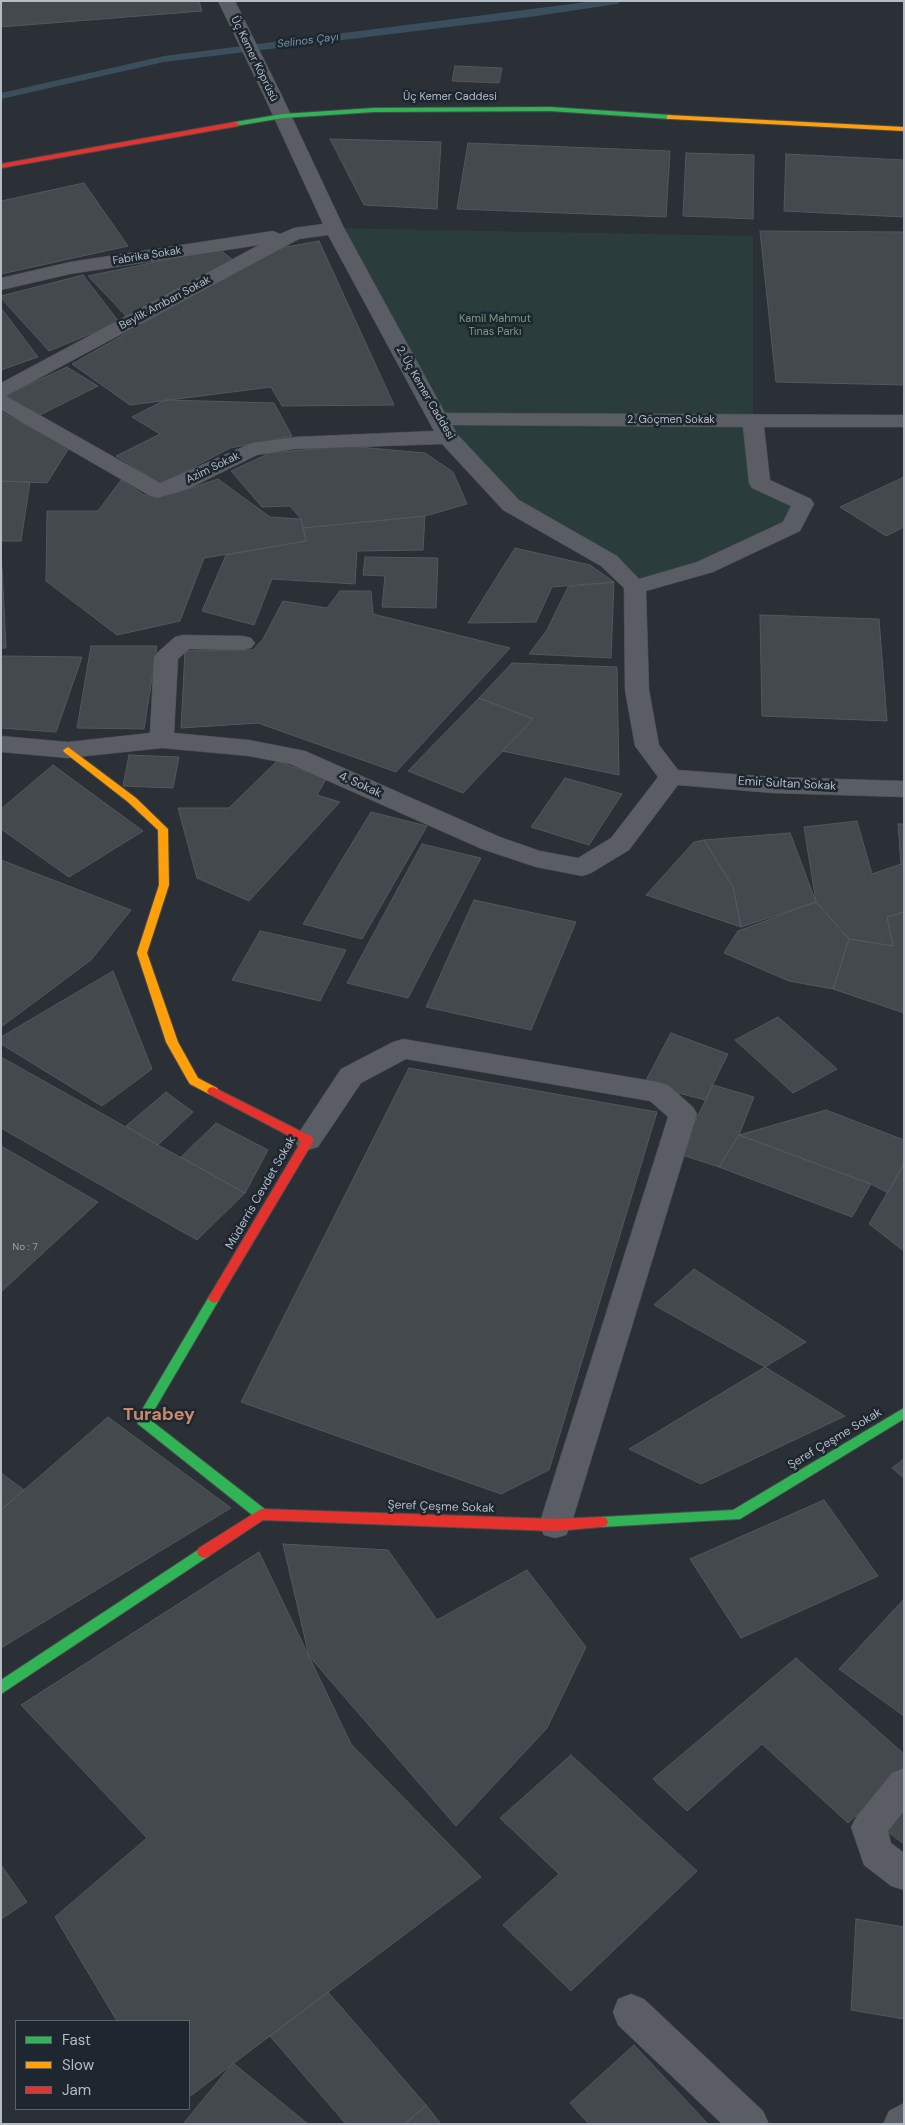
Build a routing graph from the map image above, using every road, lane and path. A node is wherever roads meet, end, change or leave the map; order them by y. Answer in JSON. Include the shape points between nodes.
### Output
{"nodes":[{"id":1,"x":226,"y":1,"type":"edge"},
{"id":2,"x":283,"y":116,"type":"junction"},
{"id":3,"x":904,"y":129,"type":"edge"},
{"id":4,"x":1,"y":166,"type":"edge"},
{"id":5,"x":334,"y":228,"type":"junction"},
{"id":6,"x":294,"y":234,"type":"junction"},
{"id":7,"x":1,"y":284,"type":"edge"},
{"id":8,"x":1,"y":390,"type":"edge"},
{"id":9,"x":1,"y":401,"type":"edge"},
{"id":10,"x":753,"y":421,"type":"junction"},
{"id":11,"x":904,"y":421,"type":"edge"},
{"id":12,"x":443,"y":428,"type":"junction"},
{"id":13,"x":635,"y":587,"type":"junction"},
{"id":14,"x":243,"y":643,"type":"dead end"},
{"id":15,"x":162,"y":740,"type":"junction"},
{"id":16,"x":1,"y":744,"type":"edge"},
{"id":17,"x":68,"y":750,"type":"junction"},
{"id":18,"x":670,"y":777,"type":"junction"},
{"id":19,"x":904,"y":789,"type":"edge"},
{"id":20,"x":308,"y":1140,"type":"junction"},
{"id":21,"x":904,"y":1413,"type":"edge"},
{"id":22,"x":261,"y":1514,"type":"junction"},
{"id":23,"x":555,"y":1525,"type":"junction"},
{"id":24,"x":1,"y":1688,"type":"edge"},
{"id":25,"x":904,"y":1784,"type":"edge"},
{"id":26,"x":904,"y":1874,"type":"edge"},
{"id":27,"x":631,"y":2012,"type":"dead end"},
{"id":28,"x":750,"y":2124,"type":"edge"}],
"edges":[{"from":1,"to":2,"type":"street","name":"Üç Kemer Köprüsü"},
{"from":2,"to":3,"type":"street","name":"Üç Kemer Caddesi","via":[[374,110],[550,109]]},
{"from":2,"to":4,"type":"street","name":"Üç Kemer Caddesi"},
{"from":2,"to":5,"type":"street","name":"2. Üç Kemer Caddesi"},
{"from":5,"to":6,"type":"street","name":"Beylik Ambarı Sokak"},
{"from":5,"to":12,"type":"street","name":"2. Üç Kemer Caddesi"},
{"from":6,"to":7,"type":"street","name":"Fabrika Sokak","via":[[70,268]]},
{"from":6,"to":8,"type":"street","name":"Beylik Ambarı Sokak"},
{"from":9,"to":12,"type":"street","name":"Azim Sokak","via":[[158,491],[180,484],[252,449]]},
{"from":10,"to":11,"type":"street","name":"2. Göçmen Sokak"},
{"from":10,"to":12,"type":"street","name":"2. Göçmen Sokak"},
{"from":10,"to":13,"type":"street","via":[[760,483],[803,504],[792,526],[705,567]]},
{"from":12,"to":13,"type":"street","name":"2. Üç Kemer Caddesi","via":[[510,504],[609,561]]},
{"from":13,"to":18,"type":"street","via":[[637,690],[646,746]]},
{"from":14,"to":15,"type":"street","via":[[183,642],[166,657]]},
{"from":15,"to":17,"type":"street","name":"4. Sokak"},
{"from":15,"to":18,"type":"street","name":"4. Sokak","via":[[249,748],[296,757],[491,843],[536,859],[582,867],[620,844]]},
{"from":16,"to":17,"type":"street","name":"4. Sokak"},
{"from":17,"to":20,"type":"street","name":"Müderris Cevdet Sokak","via":[[163,829],[164,885],[142,953],[172,1042],[194,1081]]},
{"from":18,"to":19,"type":"street","name":"Emir Sultan Sokak","via":[[773,785]]},
{"from":20,"to":22,"type":"street","name":"Müderris Cevdet Sokak","via":[[142,1420]]},
{"from":20,"to":23,"type":"street","via":[[351,1076],[403,1049],[658,1092],[683,1114]]},
{"from":21,"to":23,"type":"street","name":"Şeref Çeşme Sokak","via":[[735,1515]]},
{"from":22,"to":23,"type":"street","name":"Şeref Çeşme Sokak"},
{"from":22,"to":24,"type":"street"},
{"from":25,"to":26,"type":"street","via":[[869,1827],[876,1853]]},
{"from":27,"to":28,"type":"street"}]}
